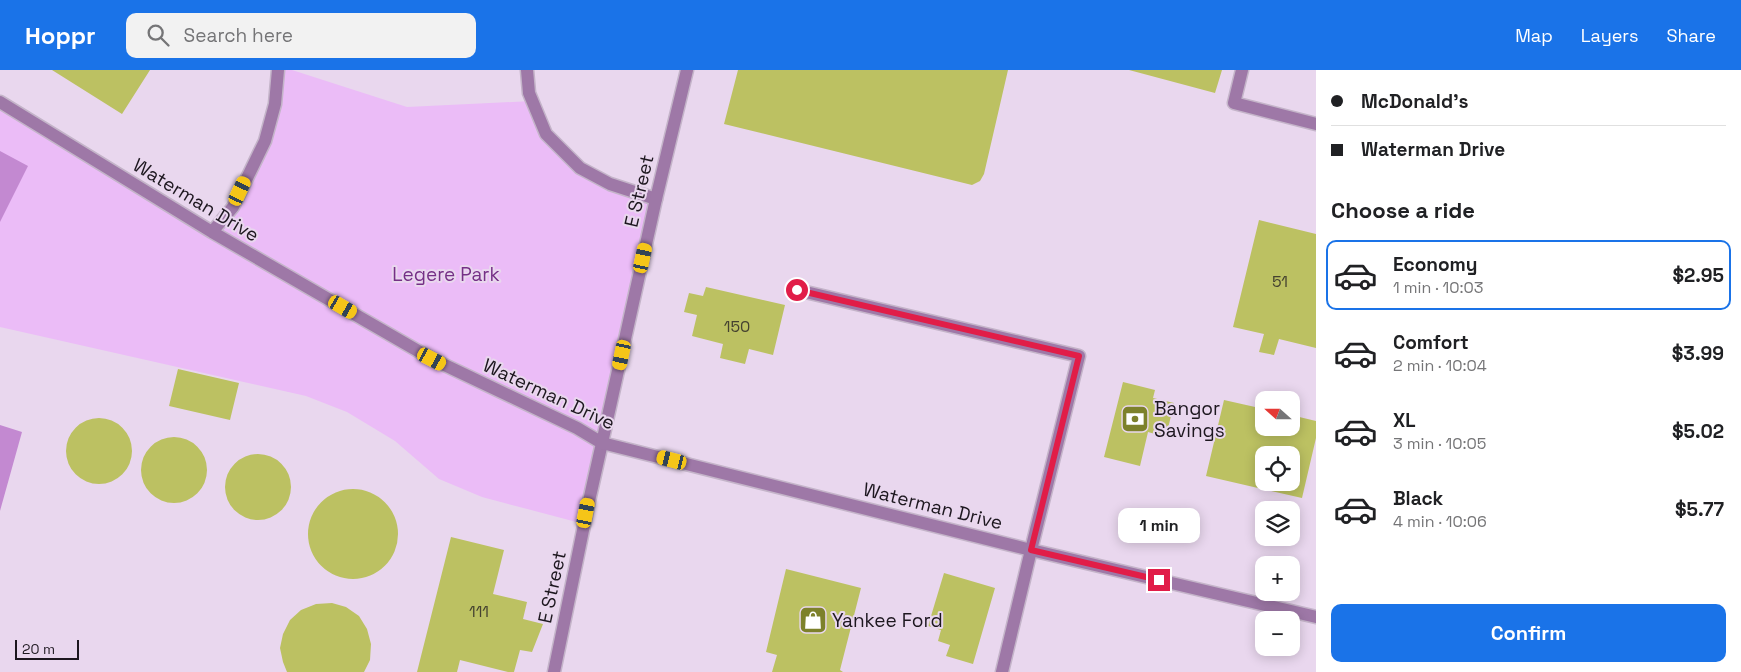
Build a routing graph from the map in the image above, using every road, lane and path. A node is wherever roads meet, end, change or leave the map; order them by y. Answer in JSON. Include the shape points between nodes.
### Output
{"nodes":[{"id":1,"x":278,"y":70,"type":"edge"},
{"id":2,"x":527,"y":70,"type":"edge"},
{"id":3,"x":687,"y":70,"type":"edge"},
{"id":4,"x":1242,"y":70,"type":"edge"},
{"id":5,"x":0,"y":102,"type":"edge"},
{"id":6,"x":1316,"y":124,"type":"edge"},
{"id":7,"x":656,"y":199,"type":"junction"},
{"id":8,"x":212,"y":232,"type":"junction"},
{"id":9,"x":797,"y":290,"type":"dead end"},
{"id":10,"x":602,"y":443,"type":"junction"},
{"id":11,"x":1031,"y":550,"type":"junction"},
{"id":12,"x":1316,"y":617,"type":"edge"},
{"id":13,"x":554,"y":672,"type":"edge"},
{"id":14,"x":1002,"y":672,"type":"edge"}],
"edges":[{"from":1,"to":8,"type":"street","via":[[275,104],[266,141],[233,206]]},
{"from":2,"to":7,"type":"street","via":[[529,93],[546,134],[580,168],[610,184]]},
{"from":3,"to":7,"type":"street","name":"E Street"},
{"from":4,"to":6,"type":"street","via":[[1234,103]]},
{"from":5,"to":8,"type":"street","name":"Waterman Drive"},
{"from":7,"to":10,"type":"street","name":"E Street"},
{"from":8,"to":10,"type":"street","name":"Waterman Drive","via":[[432,359]]},
{"from":9,"to":11,"type":"street","via":[[1079,356]]},
{"from":10,"to":11,"type":"street","name":"Waterman Drive"},
{"from":10,"to":13,"type":"street","name":"E Street"},
{"from":11,"to":12,"type":"street","name":"Waterman Drive"},
{"from":11,"to":14,"type":"street"}]}
